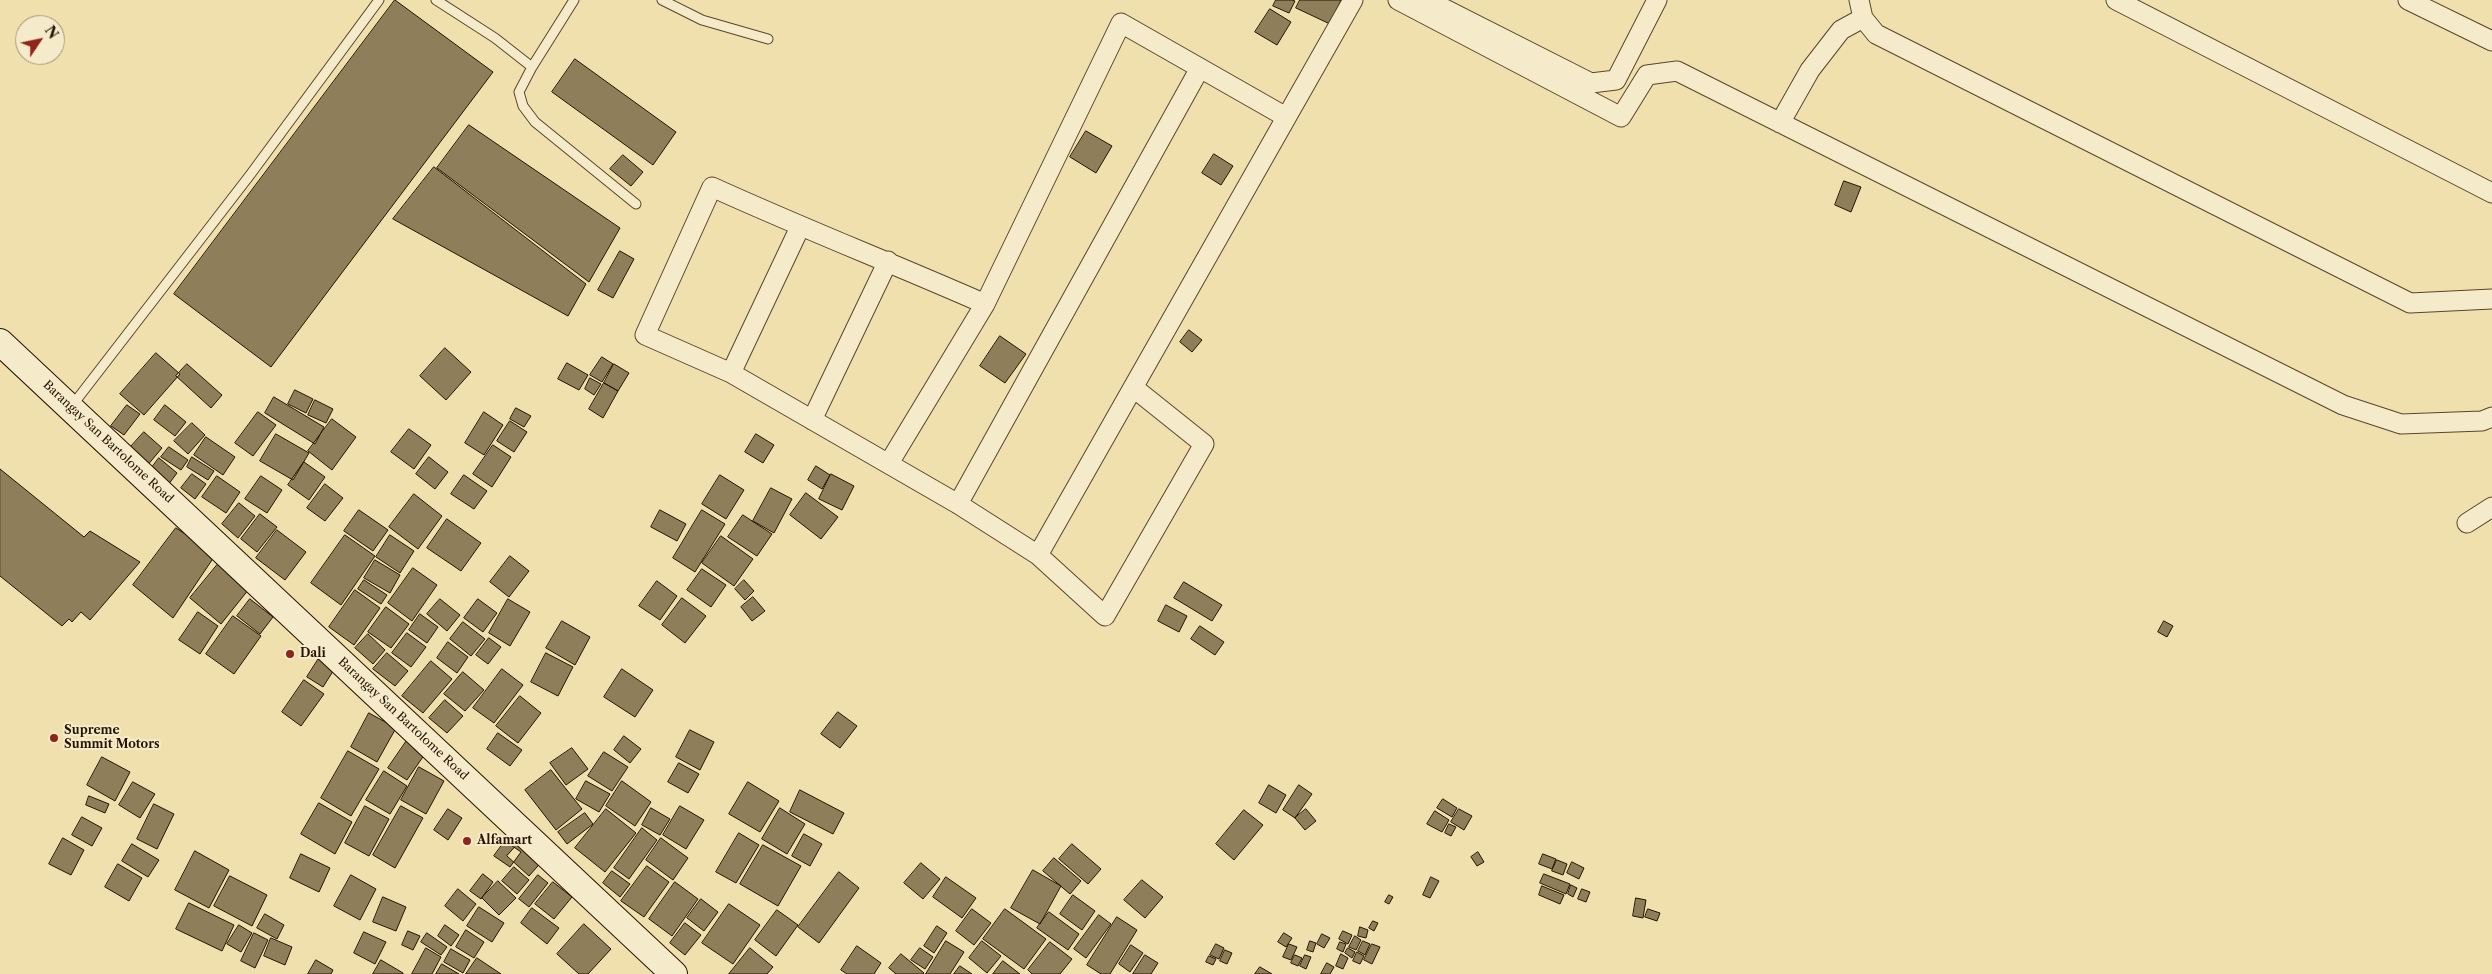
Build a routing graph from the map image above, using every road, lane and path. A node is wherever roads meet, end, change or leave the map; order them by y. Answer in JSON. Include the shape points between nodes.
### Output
{"nodes":[{"id":1,"x":379,"y":0,"type":"edge"},
{"id":2,"x":436,"y":0,"type":"edge"},
{"id":3,"x":574,"y":0,"type":"edge"},
{"id":4,"x":662,"y":0,"type":"edge"},
{"id":5,"x":1353,"y":0,"type":"edge"},
{"id":6,"x":1398,"y":0,"type":"edge"},
{"id":7,"x":1427,"y":0,"type":"edge"},
{"id":8,"x":1657,"y":0,"type":"edge"},
{"id":9,"x":2116,"y":0,"type":"edge"},
{"id":10,"x":2408,"y":0,"type":"edge"},
{"id":11,"x":1861,"y":9,"type":"edge"},
{"id":12,"x":768,"y":39,"type":"dead end"},
{"id":13,"x":2492,"y":41,"type":"edge"},
{"id":14,"x":532,"y":67,"type":"junction"},
{"id":15,"x":1200,"y":68,"type":"junction"},
{"id":16,"x":1286,"y":117,"type":"junction"},
{"id":17,"x":1780,"y":123,"type":"junction"},
{"id":18,"x":2492,"y":193,"type":"edge"},
{"id":19,"x":636,"y":204,"type":"dead end"},
{"id":20,"x":800,"y":227,"type":"junction"},
{"id":21,"x":888,"y":261,"type":"junction"},
{"id":22,"x":2492,"y":299,"type":"edge"},
{"id":23,"x":985,"y":304,"type":"junction"},
{"id":24,"x":0,"y":342,"type":"edge"},
{"id":25,"x":731,"y":373,"type":"junction"},
{"id":26,"x":1134,"y":388,"type":"junction"},
{"id":27,"x":70,"y":407,"type":"junction"},
{"id":28,"x":2492,"y":417,"type":"edge"},
{"id":29,"x":812,"y":420,"type":"junction"},
{"id":30,"x":888,"y":463,"type":"junction"},
{"id":31,"x":958,"y":504,"type":"junction"},
{"id":32,"x":2492,"y":507,"type":"edge"},
{"id":33,"x":2467,"y":523,"type":"dead end"},
{"id":34,"x":1038,"y":555,"type":"junction"},
{"id":35,"x":674,"y":974,"type":"edge"}],
"edges":[{"from":1,"to":27,"type":"lane"},
{"from":2,"to":14,"type":"lane","via":[[495,38]]},
{"from":3,"to":14,"type":"lane"},
{"from":4,"to":12,"type":"lane","via":[[702,20]]},
{"from":5,"to":16,"type":"street"},
{"from":6,"to":17,"type":"street","via":[[1621,117],[1647,75],[1677,70]]},
{"from":7,"to":8,"type":"street","via":[[1591,83],[1616,80]]},
{"from":9,"to":18,"type":"street"},
{"from":10,"to":13,"type":"street"},
{"from":11,"to":17,"type":"street","via":[[1810,70]]},
{"from":11,"to":22,"type":"street","via":[[1876,34],[2410,303]]},
{"from":14,"to":19,"type":"lane","via":[[520,92],[523,106],[535,122]]},
{"from":15,"to":16,"type":"street"},
{"from":15,"to":23,"type":"street","via":[[1121,23]]},
{"from":15,"to":31,"type":"street"},
{"from":16,"to":26,"type":"street"},
{"from":17,"to":28,"type":"street","via":[[2343,405],[2401,424],[2482,421]]},
{"from":20,"to":21,"type":"street"},
{"from":20,"to":25,"type":"street"},
{"from":20,"to":25,"type":"street","via":[[712,187],[645,335]]},
{"from":21,"to":23,"type":"street"},
{"from":21,"to":29,"type":"street"},
{"from":23,"to":30,"type":"street"},
{"from":24,"to":27,"type":"street","name":"Barangay San Bartolome Road"},
{"from":25,"to":29,"type":"street"},
{"from":26,"to":34,"type":"street"},
{"from":26,"to":34,"type":"street","via":[[1204,444],[1105,616]]},
{"from":27,"to":35,"type":"street","name":"Barangay San Bartolome Road"},
{"from":29,"to":30,"type":"street"},
{"from":30,"to":31,"type":"street"},
{"from":31,"to":34,"type":"street"},
{"from":32,"to":33,"type":"street"}]}
